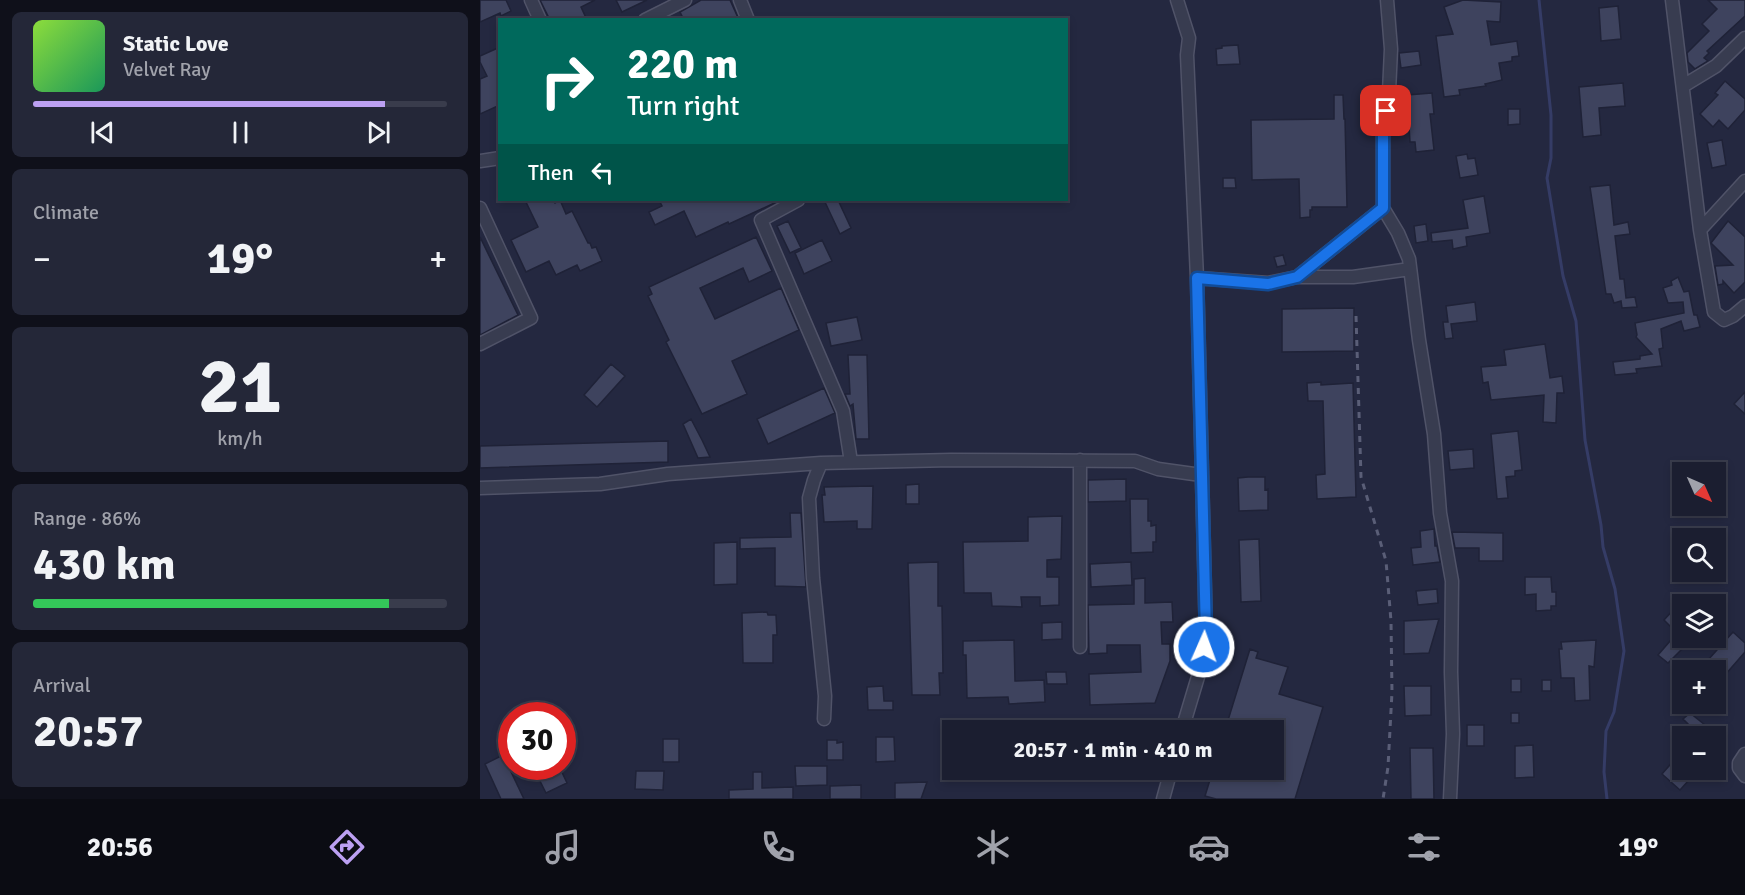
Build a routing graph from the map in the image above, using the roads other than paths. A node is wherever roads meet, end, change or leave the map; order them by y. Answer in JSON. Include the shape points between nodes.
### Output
{"nodes":[{"id":1,"x":531,"y":0,"type":"edge"},
{"id":2,"x":685,"y":0,"type":"edge"},
{"id":3,"x":740,"y":0,"type":"edge"},
{"id":4,"x":1177,"y":0,"type":"edge"},
{"id":5,"x":1387,"y":0,"type":"edge"},
{"id":6,"x":1672,"y":0,"type":"edge"},
{"id":7,"x":539,"y":18,"type":"edge"},
{"id":8,"x":649,"y":18,"type":"edge"},
{"id":9,"x":747,"y":18,"type":"edge"},
{"id":10,"x":1745,"y":38,"type":"edge"},
{"id":11,"x":1683,"y":86,"type":"junction"},
{"id":12,"x":498,"y":158,"type":"edge"},
{"id":13,"x":480,"y":160,"type":"edge"},
{"id":14,"x":1745,"y":181,"type":"edge"},
{"id":15,"x":796,"y":201,"type":"edge"},
{"id":16,"x":480,"y":208,"type":"edge"},
{"id":17,"x":1383,"y":208,"type":"junction"},
{"id":18,"x":1700,"y":230,"type":"junction"},
{"id":19,"x":1410,"y":269,"type":"junction"},
{"id":20,"x":1297,"y":277,"type":"junction"},
{"id":21,"x":1197,"y":278,"type":"junction"},
{"id":22,"x":1745,"y":306,"type":"edge"},
{"id":23,"x":480,"y":344,"type":"edge"},
{"id":24,"x":1080,"y":460,"type":"junction"},
{"id":25,"x":851,"y":462,"type":"junction"},
{"id":26,"x":822,"y":463,"type":"junction"},
{"id":27,"x":1201,"y":476,"type":"junction"},
{"id":28,"x":480,"y":488,"type":"edge"},
{"id":29,"x":1080,"y":647,"type":"dead end"},
{"id":30,"x":824,"y":719,"type":"dead end"},
{"id":31,"x":1185,"y":720,"type":"edge"},
{"id":32,"x":1745,"y":754,"type":"edge"},
{"id":33,"x":1745,"y":776,"type":"edge"},
{"id":34,"x":1168,"y":780,"type":"edge"},
{"id":35,"x":1162,"y":799,"type":"edge"},
{"id":36,"x":1450,"y":799,"type":"edge"}],
"edges":[{"from":1,"to":7,"type":"street"},
{"from":2,"to":8,"type":"street"},
{"from":3,"to":9,"type":"street"},
{"from":4,"to":21,"type":"street","via":[[1189,38]]},
{"from":5,"to":17,"type":"street","via":[[1391,49],[1383,130]]},
{"from":6,"to":11,"type":"street"},
{"from":10,"to":11,"type":"street","via":[[1716,66]]},
{"from":11,"to":18,"type":"street"},
{"from":12,"to":13,"type":"street"},
{"from":14,"to":18,"type":"street"},
{"from":15,"to":25,"type":"street","via":[[761,220],[843,411]]},
{"from":16,"to":23,"type":"street","via":[[531,318]]},
{"from":17,"to":19,"type":"street","via":[[1398,233]]},
{"from":17,"to":20,"type":"street"},
{"from":18,"to":22,"type":"street","via":[[1714,312],[1724,320]]},
{"from":19,"to":20,"type":"street","via":[[1353,277]]},
{"from":19,"to":36,"type":"street","via":[[1452,581]]},
{"from":20,"to":21,"type":"street","via":[[1268,284]]},
{"from":21,"to":27,"type":"street"},
{"from":24,"to":25,"type":"street"},
{"from":24,"to":27,"type":"street","via":[[1135,461],[1158,470]]},
{"from":24,"to":29,"type":"street"},
{"from":25,"to":26,"type":"street"},
{"from":26,"to":28,"type":"street","via":[[668,474],[600,484]]},
{"from":26,"to":30,"type":"street","via":[[809,498]]},
{"from":27,"to":31,"type":"street","via":[[1206,634],[1203,660]]},
{"from":32,"to":33,"type":"street","via":[[1739,763]]},
{"from":34,"to":35,"type":"street"}]}
